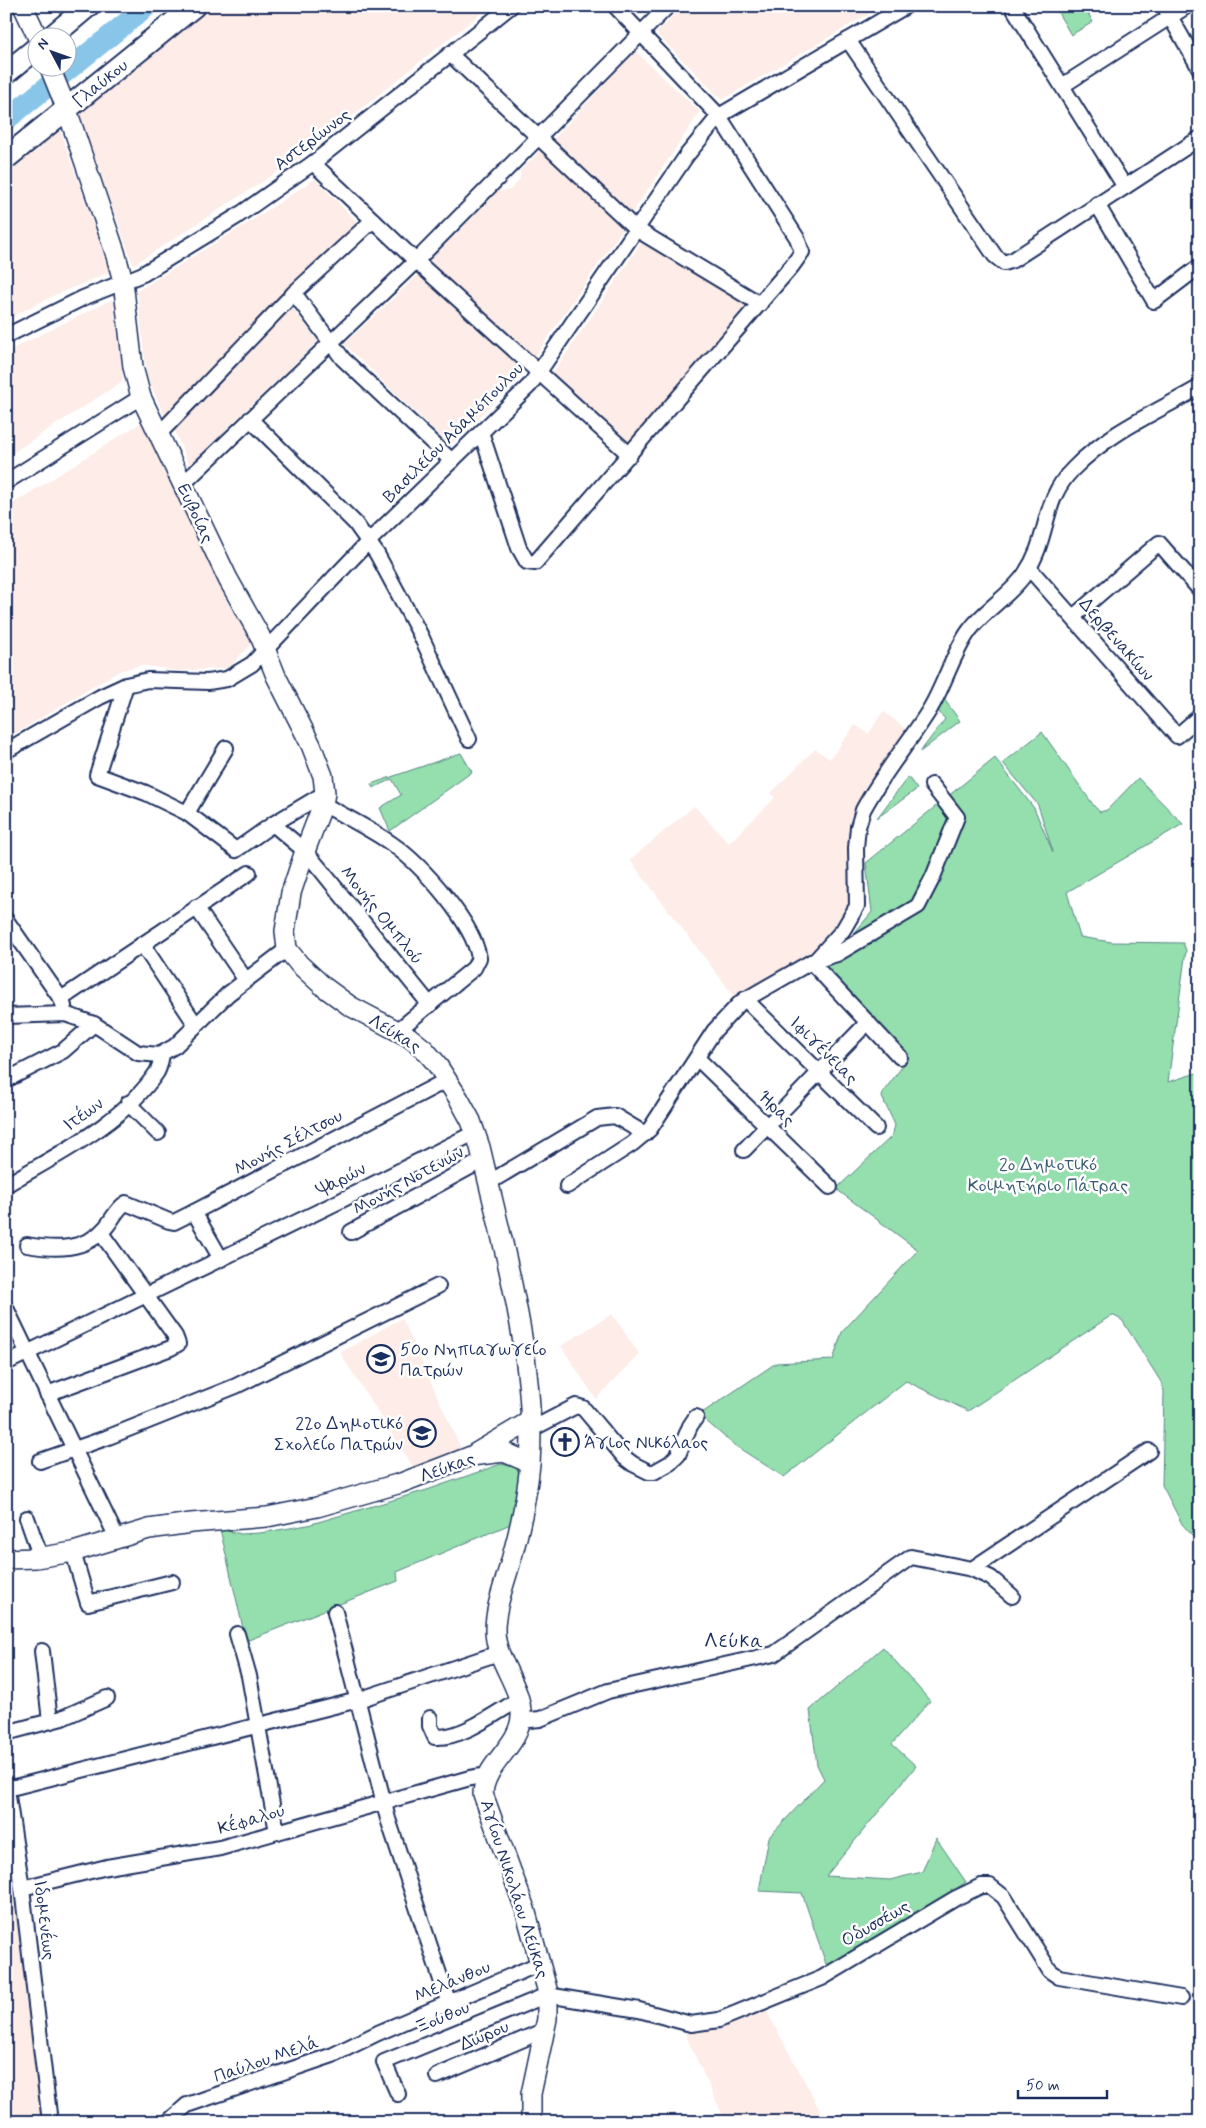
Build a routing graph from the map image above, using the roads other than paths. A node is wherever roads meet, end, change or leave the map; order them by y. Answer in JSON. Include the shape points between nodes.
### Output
{"nodes":[{"id":1,"x":23,"y":6,"type":"edge"},
{"id":2,"x":88,"y":6,"type":"edge"},
{"id":3,"x":194,"y":6,"type":"edge"},
{"id":4,"x":511,"y":6,"type":"edge"},
{"id":5,"x":614,"y":6,"type":"edge"},
{"id":6,"x":668,"y":6,"type":"edge"},
{"id":7,"x":906,"y":6,"type":"edge"},
{"id":8,"x":1012,"y":6,"type":"edge"},
{"id":9,"x":1187,"y":6,"type":"edge"},
{"id":10,"x":1167,"y":12,"type":"edge"},
{"id":11,"x":33,"y":28,"type":"edge"},
{"id":12,"x":62,"y":28,"type":"edge"},
{"id":13,"x":640,"y":33,"type":"junction"},
{"id":14,"x":848,"y":40,"type":"junction"},
{"id":15,"x":450,"y":54,"type":"junction"},
{"id":16,"x":28,"y":55,"type":"edge"},
{"id":17,"x":1200,"y":69,"type":"edge"},
{"id":18,"x":6,"y":73,"type":"edge"},
{"id":19,"x":54,"y":78,"type":"edge"},
{"id":20,"x":1062,"y":86,"type":"junction"},
{"id":21,"x":65,"y":106,"type":"junction"},
{"id":22,"x":719,"y":116,"type":"junction"},
{"id":23,"x":539,"y":138,"type":"junction"},
{"id":24,"x":1200,"y":138,"type":"edge"},
{"id":25,"x":6,"y":158,"type":"edge"},
{"id":26,"x":313,"y":163,"type":"junction"},
{"id":27,"x":1124,"y":187,"type":"junction"},
{"id":28,"x":1098,"y":204,"type":"junction"},
{"id":29,"x":373,"y":220,"type":"junction"},
{"id":30,"x":636,"y":229,"type":"junction"},
{"id":31,"x":416,"y":260,"type":"junction"},
{"id":32,"x":1200,"y":266,"type":"edge"},
{"id":33,"x":123,"y":281,"type":"junction"},
{"id":34,"x":294,"y":293,"type":"junction"},
{"id":35,"x":760,"y":304,"type":"junction"},
{"id":36,"x":6,"y":336,"type":"edge"},
{"id":37,"x":331,"y":343,"type":"junction"},
{"id":38,"x":539,"y":373,"type":"junction"},
{"id":39,"x":1200,"y":387,"type":"edge"},
{"id":40,"x":141,"y":397,"type":"junction"},
{"id":41,"x":250,"y":420,"type":"junction"},
{"id":42,"x":481,"y":432,"type":"junction"},
{"id":43,"x":159,"y":434,"type":"junction"},
{"id":44,"x":630,"y":455,"type":"junction"},
{"id":45,"x":452,"y":460,"type":"junction"},
{"id":46,"x":6,"y":482,"type":"edge"},
{"id":47,"x":183,"y":484,"type":"junction"},
{"id":48,"x":369,"y":541,"type":"junction"},
{"id":49,"x":1029,"y":568,"type":"junction"},
{"id":50,"x":1200,"y":590,"type":"edge"},
{"id":51,"x":1073,"y":617,"type":"junction"},
{"id":52,"x":266,"y":650,"type":"junction"},
{"id":53,"x":126,"y":685,"type":"junction"},
{"id":54,"x":1200,"y":716,"type":"edge"},
{"id":55,"x":469,"y":739,"type":"dead end"},
{"id":56,"x":226,"y":748,"type":"dead end"},
{"id":57,"x":6,"y":751,"type":"edge"},
{"id":58,"x":932,"y":785,"type":"dead end"},
{"id":59,"x":324,"y":798,"type":"junction"},
{"id":60,"x":187,"y":813,"type":"junction"},
{"id":61,"x":272,"y":824,"type":"junction"},
{"id":62,"x":304,"y":851,"type":"junction"},
{"id":63,"x":249,"y":873,"type":"dead end"},
{"id":64,"x":196,"y":907,"type":"junction"},
{"id":65,"x":6,"y":920,"type":"edge"},
{"id":66,"x":142,"y":944,"type":"junction"},
{"id":67,"x":287,"y":949,"type":"junction"},
{"id":68,"x":813,"y":962,"type":"junction"},
{"id":69,"x":245,"y":980,"type":"junction"},
{"id":70,"x":61,"y":999,"type":"junction"},
{"id":71,"x":745,"y":999,"type":"junction"},
{"id":72,"x":430,"y":1004,"type":"junction"},
{"id":73,"x":65,"y":1014,"type":"junction"},
{"id":74,"x":6,"y":1016,"type":"edge"},
{"id":75,"x":868,"y":1022,"type":"junction"},
{"id":76,"x":94,"y":1024,"type":"junction"},
{"id":77,"x":196,"y":1025,"type":"junction"},
{"id":78,"x":397,"y":1031,"type":"junction"},
{"id":79,"x":162,"y":1054,"type":"junction"},
{"id":80,"x":900,"y":1057,"type":"dead end"},
{"id":81,"x":697,"y":1058,"type":"junction"},
{"id":82,"x":819,"y":1070,"type":"junction"},
{"id":83,"x":6,"y":1080,"type":"edge"},
{"id":84,"x":447,"y":1080,"type":"junction"},
{"id":85,"x":128,"y":1103,"type":"junction"},
{"id":86,"x":768,"y":1125,"type":"junction"},
{"id":87,"x":876,"y":1128,"type":"dead end"},
{"id":88,"x":476,"y":1132,"type":"junction"},
{"id":89,"x":158,"y":1133,"type":"dead end"},
{"id":90,"x":645,"y":1134,"type":"junction"},
{"id":91,"x":744,"y":1150,"type":"dead end"},
{"id":92,"x":483,"y":1160,"type":"junction"},
{"id":93,"x":488,"y":1183,"type":"junction"},
{"id":94,"x":6,"y":1185,"type":"edge"},
{"id":95,"x":568,"y":1186,"type":"dead end"},
{"id":96,"x":830,"y":1186,"type":"dead end"},
{"id":97,"x":194,"y":1212,"type":"junction"},
{"id":98,"x":352,"y":1232,"type":"dead end"},
{"id":99,"x":101,"y":1233,"type":"junction"},
{"id":100,"x":27,"y":1246,"type":"dead end"},
{"id":101,"x":221,"y":1259,"type":"junction"},
{"id":102,"x":438,"y":1286,"type":"dead end"},
{"id":103,"x":146,"y":1294,"type":"junction"},
{"id":104,"x":6,"y":1308,"type":"edge"},
{"id":105,"x":28,"y":1353,"type":"junction"},
{"id":106,"x":6,"y":1363,"type":"edge"},
{"id":107,"x":47,"y":1394,"type":"junction"},
{"id":108,"x":696,"y":1416,"type":"dead end"},
{"id":109,"x":530,"y":1425,"type":"junction"},
{"id":110,"x":74,"y":1450,"type":"junction"},
{"id":111,"x":1149,"y":1451,"type":"dead end"},
{"id":112,"x":471,"y":1456,"type":"junction"},
{"id":113,"x":40,"y":1461,"type":"dead end"},
{"id":114,"x":530,"y":1463,"type":"junction"},
{"id":115,"x":26,"y":1518,"type":"dead end"},
{"id":116,"x":117,"y":1538,"type":"junction"},
{"id":117,"x":73,"y":1552,"type":"junction"},
{"id":118,"x":41,"y":1558,"type":"junction"},
{"id":119,"x":6,"y":1559,"type":"edge"},
{"id":120,"x":972,"y":1569,"type":"junction"},
{"id":121,"x":172,"y":1582,"type":"dead end"},
{"id":122,"x":1012,"y":1596,"type":"dead end"},
{"id":123,"x":335,"y":1612,"type":"dead end"},
{"id":124,"x":238,"y":1634,"type":"dead end"},
{"id":125,"x":42,"y":1651,"type":"dead end"},
{"id":126,"x":499,"y":1654,"type":"junction"},
{"id":127,"x":107,"y":1698,"type":"dead end"},
{"id":128,"x":358,"y":1700,"type":"junction"},
{"id":129,"x":518,"y":1700,"type":"junction"},
{"id":130,"x":430,"y":1718,"type":"dead end"},
{"id":131,"x":520,"y":1721,"type":"junction"},
{"id":132,"x":50,"y":1722,"type":"junction"},
{"id":133,"x":258,"y":1726,"type":"junction"},
{"id":134,"x":6,"y":1733,"type":"edge"},
{"id":135,"x":488,"y":1775,"type":"junction"},
{"id":136,"x":7,"y":1786,"type":"edge"},
{"id":137,"x":383,"y":1803,"type":"junction"},
{"id":138,"x":277,"y":1832,"type":"junction"},
{"id":139,"x":11,"y":1851,"type":"edge"},
{"id":140,"x":22,"y":1888,"type":"junction"},
{"id":141,"x":541,"y":1963,"type":"junction"},
{"id":142,"x":547,"y":1995,"type":"junction"},
{"id":143,"x":1181,"y":1998,"type":"dead end"},
{"id":144,"x":449,"y":2004,"type":"junction"},
{"id":145,"x":545,"y":2030,"type":"junction"},
{"id":146,"x":378,"y":2033,"type":"joint"},
{"id":147,"x":437,"y":2076,"type":"dead end"},
{"id":148,"x":398,"y":2094,"type":"dead end"},
{"id":149,"x":50,"y":2122,"type":"edge"},
{"id":150,"x":168,"y":2122,"type":"edge"},
{"id":151,"x":530,"y":2122,"type":"edge"}],
"edges":[{"from":1,"to":11,"type":"main road"},
{"from":2,"to":12,"type":"main road"},
{"from":3,"to":21,"type":"main road","name":"Γλαύκου"},
{"from":4,"to":15,"type":"street","name":"Αστερίωνος"},
{"from":5,"to":13,"type":"street"},
{"from":6,"to":13,"type":"street"},
{"from":7,"to":14,"type":"street","name":"Βασιλείου Αδαμόπουλου"},
{"from":8,"to":20,"type":"street"},
{"from":9,"to":10,"type":"street"},
{"from":10,"to":17,"type":"street"},
{"from":10,"to":20,"type":"street"},
{"from":13,"to":22,"type":"street"},
{"from":13,"to":23,"type":"street"},
{"from":14,"to":22,"type":"street","name":"Βασιλείου Αδαμόπουλου"},
{"from":14,"to":28,"type":"street","via":[[1000,261],[1014,260]]},
{"from":15,"to":23,"type":"street"},
{"from":15,"to":26,"type":"street","name":"Αστερίωνος"},
{"from":16,"to":18,"type":"main road"},
{"from":19,"to":21,"type":"main road","name":"Ευβοίας"},
{"from":20,"to":27,"type":"street"},
{"from":21,"to":25,"type":"main road","name":"Γλαύκου"},
{"from":21,"to":33,"type":"main road","name":"Ευβοίας"},
{"from":22,"to":30,"type":"street","name":"Βασιλείου Αδαμόπουλου"},
{"from":22,"to":35,"type":"street","via":[[802,249]]},
{"from":23,"to":30,"type":"street"},
{"from":23,"to":31,"type":"street"},
{"from":24,"to":27,"type":"street"},
{"from":26,"to":29,"type":"street"},
{"from":26,"to":33,"type":"street","name":"Αστερίωνος","via":[[236,217],[157,266]]},
{"from":27,"to":28,"type":"street"},
{"from":28,"to":32,"type":"street","via":[[1154,301]]},
{"from":29,"to":31,"type":"street"},
{"from":29,"to":34,"type":"street"},
{"from":30,"to":35,"type":"street"},
{"from":30,"to":38,"type":"street","name":"Βασιλείου Αδαμόπουλου"},
{"from":31,"to":37,"type":"street"},
{"from":31,"to":38,"type":"street"},
{"from":33,"to":36,"type":"street","name":"Αστερίωνος"},
{"from":33,"to":40,"type":"main road","name":"Ευβοίας","via":[[133,368]]},
{"from":34,"to":37,"type":"street"},
{"from":34,"to":43,"type":"street"},
{"from":35,"to":44,"type":"street"},
{"from":37,"to":41,"type":"street"},
{"from":37,"to":45,"type":"street"},
{"from":38,"to":42,"type":"street","name":"Βασιλείου Αδαμόπουλου"},
{"from":38,"to":44,"type":"street"},
{"from":39,"to":49,"type":"street","via":[[1116,432],[1073,468],[1054,493],[1042,541]]},
{"from":40,"to":43,"type":"main road","name":"Ευβοίας"},
{"from":40,"to":46,"type":"street"},
{"from":41,"to":47,"type":"street"},
{"from":41,"to":48,"type":"street","via":[[355,523]]},
{"from":42,"to":44,"type":"street","via":[[519,548],[531,564],[542,557]]},
{"from":42,"to":45,"type":"street","name":"Βασιλείου Αδαμόπουλου"},
{"from":43,"to":47,"type":"main road","name":"Ευβοίας"},
{"from":45,"to":48,"type":"street","name":"Βασιλείου Αδαμόπουλου"},
{"from":47,"to":52,"type":"main road","name":"Ευβοίας"},
{"from":48,"to":52,"type":"street","name":"Βασιλείου Αδαμόπουλου"},
{"from":48,"to":55,"type":"street","via":[[421,636]]},
{"from":49,"to":51,"type":"street","name":"Δερβενακίων"},
{"from":49,"to":68,"type":"street","via":[[970,631],[958,650],[944,686],[865,806],[856,834],[857,906],[843,930]]},
{"from":50,"to":51,"type":"street","via":[[1159,544]]},
{"from":51,"to":54,"type":"street","name":"Δερβενακίων","via":[[1177,736]]},
{"from":52,"to":53,"type":"street","name":"Βασιλείου Αδαμόπουλου","via":[[252,664],[227,679],[208,682],[148,680]]},
{"from":52,"to":59,"type":"main road","name":"Ευβοίας","via":[[318,762]]},
{"from":53,"to":57,"type":"street","name":"Βασιλείου Αδαμόπουλου"},
{"from":53,"to":60,"type":"street","via":[[97,775]]},
{"from":56,"to":60,"type":"street"},
{"from":58,"to":68,"type":"street","via":[[957,817],[918,906],[837,954]]},
{"from":59,"to":61,"type":"street"},
{"from":59,"to":62,"type":"main road"},
{"from":59,"to":72,"type":"street","via":[[404,853],[454,910],[470,935],[479,958],[474,968]]},
{"from":60,"to":61,"type":"street","via":[[236,850]]},
{"from":61,"to":62,"type":"street","name":"Μονής Ομπλού"},
{"from":62,"to":67,"type":"main road","via":[[288,911]]},
{"from":62,"to":72,"type":"street","name":"Μονής Ομπλού"},
{"from":63,"to":64,"type":"street"},
{"from":64,"to":66,"type":"street"},
{"from":64,"to":69,"type":"street"},
{"from":65,"to":70,"type":"street"},
{"from":66,"to":70,"type":"street"},
{"from":66,"to":77,"type":"street"},
{"from":67,"to":69,"type":"street"},
{"from":67,"to":78,"type":"main road","name":"Λεύκας","via":[[324,987],[350,1006]]},
{"from":68,"to":71,"type":"street"},
{"from":68,"to":75,"type":"street"},
{"from":69,"to":77,"type":"street"},
{"from":70,"to":73,"type":"street"},
{"from":71,"to":81,"type":"street","via":[[724,1019]]},
{"from":71,"to":82,"type":"street","name":"Ιφιγένειας"},
{"from":72,"to":78,"type":"street"},
{"from":73,"to":74,"type":"street"},
{"from":73,"to":76,"type":"street"},
{"from":75,"to":80,"type":"street"},
{"from":75,"to":82,"type":"street"},
{"from":76,"to":79,"type":"street","via":[[138,1053]]},
{"from":76,"to":83,"type":"street","via":[[63,1051]]},
{"from":77,"to":79,"type":"street"},
{"from":78,"to":84,"type":"main road","name":"Λεύκας","via":[[424,1049]]},
{"from":79,"to":85,"type":"street","name":"Ιτέων","via":[[158,1071]]},
{"from":81,"to":86,"type":"street","name":"Ήρας"},
{"from":81,"to":90,"type":"street"},
{"from":82,"to":86,"type":"street"},
{"from":82,"to":87,"type":"street","name":"Ιφιγένειας"},
{"from":84,"to":88,"type":"main road","name":"Λεύκας"},
{"from":84,"to":97,"type":"street","name":"Μονής Σέλτσου"},
{"from":85,"to":89,"type":"street"},
{"from":85,"to":94,"type":"street","name":"Ιτέων","via":[[80,1140]]},
{"from":86,"to":91,"type":"street"},
{"from":86,"to":96,"type":"street","name":"Ήρας"},
{"from":88,"to":92,"type":"main road","name":"Λεύκας"},
{"from":88,"to":101,"type":"street","name":"Ψαρών"},
{"from":90,"to":93,"type":"street","via":[[615,1116],[597,1118]]},
{"from":90,"to":95,"type":"street"},
{"from":92,"to":93,"type":"main road","name":"Λεύκας"},
{"from":92,"to":98,"type":"street","name":"Μονής Νοτενών"},
{"from":93,"to":109,"type":"main road","name":"Λεύκας","via":[[518,1322]]},
{"from":97,"to":99,"type":"street","name":"Μονής Σέλτσου","via":[[169,1222],[126,1203]]},
{"from":97,"to":101,"type":"street"},
{"from":99,"to":100,"type":"street","via":[[71,1247]]},
{"from":99,"to":103,"type":"street"},
{"from":101,"to":103,"type":"street","name":"Ψαρών"},
{"from":102,"to":110,"type":"street","via":[[236,1386]]},
{"from":103,"to":105,"type":"street","name":"Ψαρών"},
{"from":103,"to":107,"type":"street","via":[[175,1336],[176,1346]]},
{"from":104,"to":105,"type":"street"},
{"from":105,"to":106,"type":"street","name":"Ψαρών"},
{"from":105,"to":107,"type":"street"},
{"from":107,"to":110,"type":"street"},
{"from":108,"to":109,"type":"street","via":[[678,1455],[654,1472],[632,1464],[583,1408],[576,1406]]},
{"from":109,"to":112,"type":"main road"},
{"from":109,"to":114,"type":"main road","name":"Λεύκας"},
{"from":110,"to":113,"type":"street"},
{"from":110,"to":116,"type":"street"},
{"from":111,"to":120,"type":"street"},
{"from":112,"to":114,"type":"main road","name":"Λεύκας","via":[[504,1452]]},
{"from":112,"to":116,"type":"main road","name":"Λεύκας","via":[[409,1480],[317,1507],[267,1517],[172,1525]]},
{"from":114,"to":126,"type":"main road","via":[[523,1510],[497,1613],[495,1631]]},
{"from":115,"to":118,"type":"street"},
{"from":116,"to":117,"type":"main road","name":"Λεύκας"},
{"from":117,"to":118,"type":"main road","name":"Λεύκας"},
{"from":117,"to":121,"type":"street","via":[[88,1603]]},
{"from":118,"to":119,"type":"main road","name":"Λεύκας"},
{"from":120,"to":122,"type":"street","via":[[991,1578]]},
{"from":120,"to":131,"type":"street","via":[[911,1557],[774,1654],[608,1692],[540,1719]]},
{"from":123,"to":128,"type":"street"},
{"from":124,"to":133,"type":"street"},
{"from":125,"to":132,"type":"street"},
{"from":126,"to":128,"type":"street"},
{"from":126,"to":129,"type":"main road"},
{"from":127,"to":132,"type":"street"},
{"from":128,"to":133,"type":"street"},
{"from":128,"to":137,"type":"street"},
{"from":129,"to":130,"type":"street","via":[[443,1738],[435,1737]]},
{"from":129,"to":131,"type":"main road"},
{"from":131,"to":135,"type":"main road","name":"Αγίου Νικολάου Λεύκας","via":[[516,1734]]},
{"from":132,"to":134,"type":"street"},
{"from":133,"to":136,"type":"street"},
{"from":133,"to":138,"type":"street"},
{"from":135,"to":137,"type":"street","name":"Κέφαλου"},
{"from":135,"to":141,"type":"main road","name":"Αγίου Νικολάου Λεύκας","via":[[483,1789],[484,1800],[519,1891]]},
{"from":136,"to":139,"type":"street","name":"Ιδομενέως"},
{"from":137,"to":138,"type":"street","name":"Κέφαλου"},
{"from":137,"to":144,"type":"street"},
{"from":138,"to":140,"type":"street","name":"Κέφαλου","via":[[211,1850],[107,1868]]},
{"from":139,"to":140,"type":"street","name":"Ιδομενέως"},
{"from":140,"to":149,"type":"street","name":"Ιδομενέως"},
{"from":141,"to":142,"type":"main road","name":"Αγίου Νικολάου Λεύκας"},
{"from":141,"to":144,"type":"street","name":"Μελάνθου"},
{"from":142,"to":143,"type":"street","name":"Οδυσσέως","via":[[630,2008],[691,2024],[719,2020],[822,1978],[956,1898],[981,1886],[990,1886],[1004,1897],[1050,1971],[1059,1977]]},
{"from":142,"to":145,"type":"main road","name":"Αγίου Νικολάου Λεύκας"},
{"from":142,"to":148,"type":"street","name":"Ξούθου","via":[[384,2062]]},
{"from":144,"to":146,"type":"street","name":"Μελάνθου"},
{"from":145,"to":147,"type":"street","name":"Δώρου"},
{"from":145,"to":151,"type":"main road","name":"Αγίου Νικολάου Λεύκας","via":[[530,2094]]},
{"from":146,"to":150,"type":"street","name":"Παύλου Μελά","via":[[309,2065],[187,2105]]}]}
